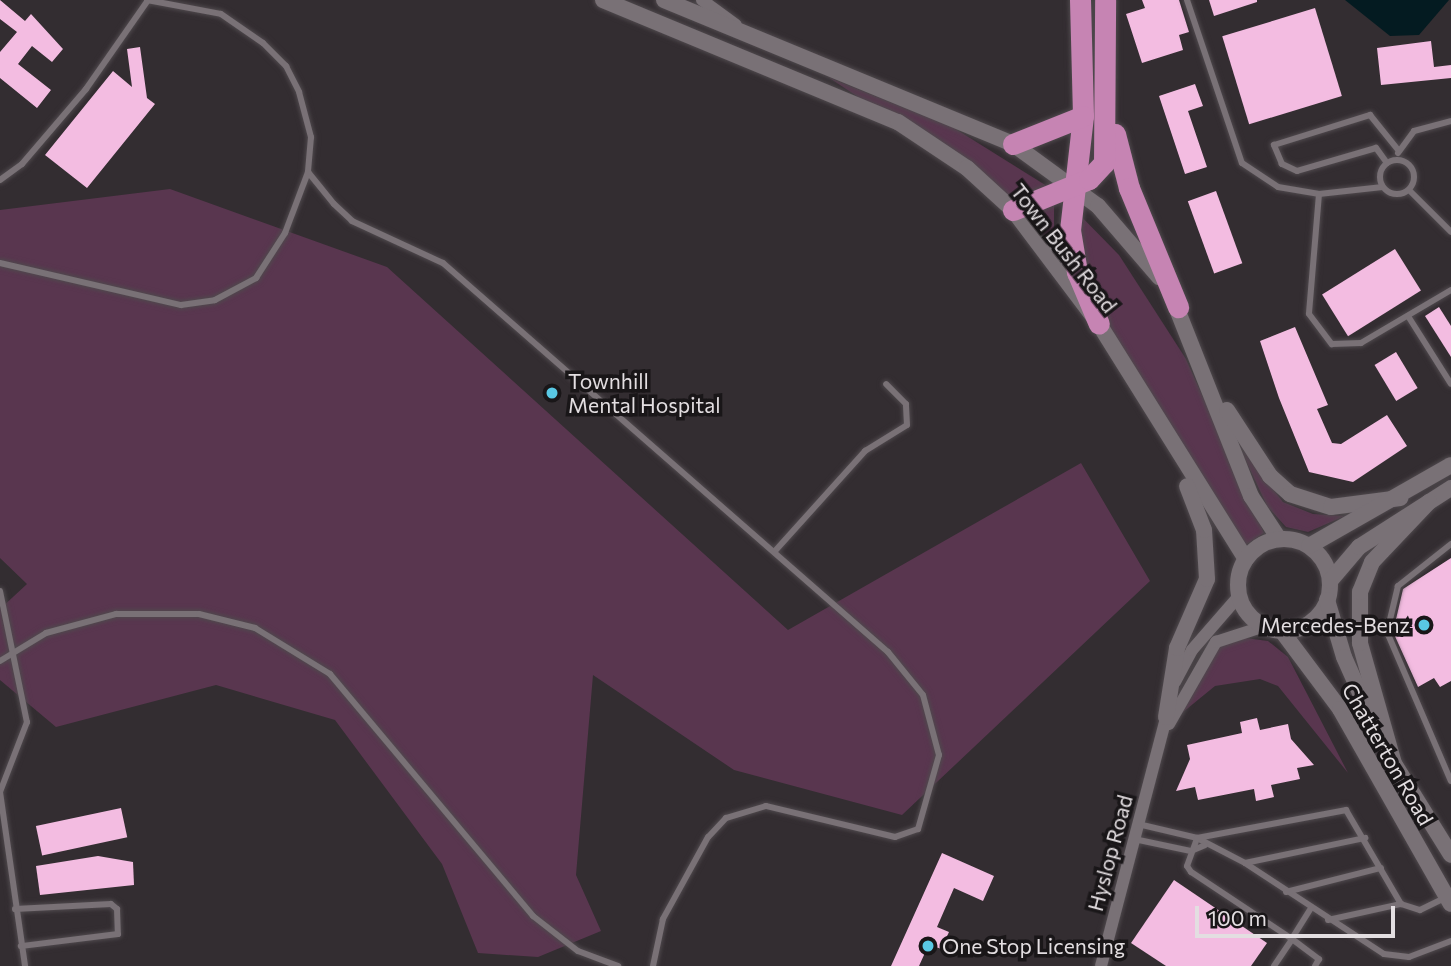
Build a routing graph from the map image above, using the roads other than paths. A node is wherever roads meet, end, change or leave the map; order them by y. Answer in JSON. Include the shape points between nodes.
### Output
{"nodes":[{"id":1,"x":147,"y":0,"type":"edge"},
{"id":2,"x":664,"y":0,"type":"edge"},
{"id":3,"x":702,"y":0,"type":"edge"},
{"id":4,"x":1080,"y":0,"type":"edge"},
{"id":5,"x":1105,"y":0,"type":"edge"},
{"id":6,"x":1187,"y":0,"type":"edge"},
{"id":7,"x":606,"y":1,"type":"edge"},
{"id":8,"x":746,"y":32,"type":"junction"},
{"id":9,"x":1108,"y":91,"type":"junction"},
{"id":10,"x":1083,"y":116,"type":"junction"},
{"id":11,"x":1451,"y":121,"type":"edge"},
{"id":12,"x":1013,"y":144,"type":"junction"},
{"id":13,"x":1399,"y":151,"type":"junction"},
{"id":14,"x":1390,"y":162,"type":"junction"},
{"id":15,"x":308,"y":172,"type":"junction"},
{"id":16,"x":0,"y":180,"type":"edge"},
{"id":17,"x":1071,"y":184,"type":"junction"},
{"id":18,"x":1383,"y":187,"type":"junction"},
{"id":19,"x":1409,"y":190,"type":"junction"},
{"id":20,"x":1319,"y":194,"type":"junction"},
{"id":21,"x":1013,"y":210,"type":"junction"},
{"id":22,"x":1451,"y":232,"type":"edge"},
{"id":23,"x":0,"y":262,"type":"edge"},
{"id":24,"x":1451,"y":290,"type":"edge"},
{"id":25,"x":1178,"y":307,"type":"junction"},
{"id":26,"x":1408,"y":316,"type":"junction"},
{"id":27,"x":1099,"y":324,"type":"junction"},
{"id":28,"x":886,"y":384,"type":"dead end"},
{"id":29,"x":1451,"y":384,"type":"edge"},
{"id":30,"x":1217,"y":397,"type":"junction"},
{"id":31,"x":1173,"y":451,"type":"junction"},
{"id":32,"x":1451,"y":465,"type":"edge"},
{"id":33,"x":1451,"y":488,"type":"edge"},
{"id":34,"x":1400,"y":498,"type":"junction"},
{"id":35,"x":1429,"y":502,"type":"junction"},
{"id":36,"x":1279,"y":539,"type":"junction"},
{"id":37,"x":1451,"y":544,"type":"edge"},
{"id":38,"x":1309,"y":546,"type":"junction"},
{"id":39,"x":775,"y":551,"type":"junction"},
{"id":40,"x":1246,"y":559,"type":"junction"},
{"id":41,"x":1330,"y":581,"type":"junction"},
{"id":42,"x":0,"y":591,"type":"edge"},
{"id":43,"x":1239,"y":596,"type":"junction"},
{"id":44,"x":1327,"y":600,"type":"junction"},
{"id":45,"x":1273,"y":629,"type":"junction"},
{"id":46,"x":13,"y":650,"type":"junction"},
{"id":47,"x":0,"y":661,"type":"edge"},
{"id":48,"x":1166,"y":717,"type":"junction"},
{"id":49,"x":1158,"y":750,"type":"junction"},
{"id":50,"x":1395,"y":767,"type":"junction"},
{"id":51,"x":1451,"y":781,"type":"edge"},
{"id":52,"x":1138,"y":824,"type":"junction"},
{"id":53,"x":2,"y":833,"type":"edge"},
{"id":54,"x":1197,"y":838,"type":"junction"},
{"id":55,"x":1365,"y":838,"type":"junction"},
{"id":56,"x":1134,"y":839,"type":"junction"},
{"id":57,"x":1205,"y":845,"type":"junction"},
{"id":58,"x":1191,"y":850,"type":"junction"},
{"id":59,"x":1451,"y":855,"type":"edge"},
{"id":60,"x":1245,"y":863,"type":"junction"},
{"id":61,"x":1381,"y":868,"type":"junction"},
{"id":62,"x":9,"y":871,"type":"junction"},
{"id":63,"x":0,"y":873,"type":"edge"},
{"id":64,"x":1286,"y":892,"type":"junction"},
{"id":65,"x":1449,"y":901,"type":"edge"},
{"id":66,"x":1401,"y":904,"type":"junction"},
{"id":67,"x":1311,"y":908,"type":"junction"},
{"id":68,"x":15,"y":909,"type":"junction"},
{"id":69,"x":1328,"y":920,"type":"junction"},
{"id":70,"x":1292,"y":939,"type":"junction"},
{"id":71,"x":1451,"y":941,"type":"edge"},
{"id":72,"x":21,"y":946,"type":"junction"},
{"id":73,"x":25,"y":966,"type":"edge"},
{"id":74,"x":618,"y":966,"type":"edge"},
{"id":75,"x":653,"y":966,"type":"edge"},
{"id":76,"x":1101,"y":966,"type":"edge"},
{"id":77,"x":1274,"y":966,"type":"edge"},
{"id":78,"x":1315,"y":966,"type":"edge"}],
"edges":[{"from":1,"to":15,"type":"lane","via":[[221,14],[286,66],[308,113]]},
{"from":1,"to":16,"type":"lane","via":[[86,89],[22,164]]},
{"from":2,"to":8,"type":"street","name":"Town Bush Road"},
{"from":3,"to":8,"type":"street"},
{"from":4,"to":10,"type":"highway"},
{"from":5,"to":9,"type":"highway"},
{"from":6,"to":20,"type":"lane","via":[[1241,163],[1278,187]]},
{"from":7,"to":21,"type":"street","name":"Town Bush Road","via":[[898,122],[946,150]]},
{"from":8,"to":12,"type":"street","name":"Town Bush Road"},
{"from":9,"to":17,"type":"highway","via":[[1104,163],[1089,179]]},
{"from":9,"to":25,"type":"highway","via":[[1121,167]]},
{"from":10,"to":12,"type":"highway"},
{"from":10,"to":17,"type":"highway"},
{"from":11,"to":13,"type":"lane","via":[[1414,131]]},
{"from":12,"to":17,"type":"street","name":"Town Bush Road"},
{"from":13,"to":14,"type":"lane"},
{"from":13,"to":14,"type":"lane","via":[[1370,115],[1274,145],[1282,164],[1297,171],[1376,148]]},
{"from":14,"to":18,"type":"lane","via":[[1380,174]]},
{"from":14,"to":19,"type":"lane","via":[[1413,169]]},
{"from":15,"to":23,"type":"lane","via":[[285,233],[256,278],[215,300],[181,305]]},
{"from":15,"to":39,"type":"lane","via":[[352,221],[443,263]]},
{"from":17,"to":21,"type":"highway"},
{"from":17,"to":25,"type":"street","name":"Town Bush Road","via":[[1146,257]]},
{"from":17,"to":27,"type":"highway","via":[[1074,258]]},
{"from":18,"to":19,"type":"lane","via":[[1395,195]]},
{"from":18,"to":20,"type":"lane"},
{"from":19,"to":22,"type":"lane"},
{"from":20,"to":26,"type":"lane","via":[[1309,284],[1313,324],[1332,344],[1346,347]]},
{"from":21,"to":27,"type":"street","name":"Town Bush Road"},
{"from":24,"to":26,"type":"lane"},
{"from":25,"to":30,"type":"street","name":"Town Bush Road"},
{"from":26,"to":29,"type":"lane"},
{"from":27,"to":31,"type":"street","name":"Town Bush Road"},
{"from":28,"to":39,"type":"lane","via":[[906,404],[907,425],[865,451]]},
{"from":30,"to":34,"type":"street","via":[[1270,476],[1290,494],[1331,507]]},
{"from":30,"to":36,"type":"street","name":"Town Bush Road","via":[[1251,496]]},
{"from":31,"to":40,"type":"street","name":"Town Bush Road"},
{"from":31,"to":48,"type":"street","via":[[1208,555],[1201,602],[1168,681]]},
{"from":32,"to":34,"type":"street"},
{"from":33,"to":35,"type":"street"},
{"from":34,"to":38,"type":"street"},
{"from":35,"to":41,"type":"street","via":[[1359,547]]},
{"from":35,"to":50,"type":"street","via":[[1372,562],[1360,592],[1360,643]]},
{"from":36,"to":38,"type":"street"},
{"from":36,"to":40,"type":"street"},
{"from":37,"to":51,"type":"lane","via":[[1398,586],[1387,632]]},
{"from":38,"to":41,"type":"street"},
{"from":39,"to":75,"type":"lane","via":[[918,687],[937,737],[932,795],[918,830],[900,838],[766,806],[726,818],[708,837],[663,919]]},
{"from":40,"to":43,"type":"street"},
{"from":41,"to":44,"type":"street"},
{"from":42,"to":46,"type":"lane"},
{"from":43,"to":45,"type":"street"},
{"from":43,"to":48,"type":"street","name":"Hyslop Road","via":[[1192,650]]},
{"from":44,"to":45,"type":"street","via":[[1314,619]]},
{"from":44,"to":50,"type":"street","name":"Chatterton Road","via":[[1344,657]]},
{"from":45,"to":49,"type":"street","name":"Hyslop Road","via":[[1225,636],[1205,655]]},
{"from":45,"to":65,"type":"street","name":"Chatterton Road","via":[[1340,709]]},
{"from":46,"to":47,"type":"lane"},
{"from":46,"to":53,"type":"lane","via":[[27,722],[1,792]]},
{"from":46,"to":74,"type":"lane","via":[[46,633],[116,614],[199,614],[255,628],[330,674],[533,916],[578,951]]},
{"from":48,"to":49,"type":"street","name":"Hyslop Road"},
{"from":49,"to":52,"type":"street","name":"Hyslop Road"},
{"from":50,"to":59,"type":"street","name":"Chatterton Road"},
{"from":52,"to":54,"type":"lane"},
{"from":52,"to":56,"type":"street","name":"Hyslop Road"},
{"from":53,"to":62,"type":"lane"},
{"from":54,"to":55,"type":"lane","via":[[1344,810]]},
{"from":54,"to":57,"type":"lane"},
{"from":54,"to":58,"type":"lane"},
{"from":55,"to":60,"type":"lane"},
{"from":55,"to":61,"type":"lane"},
{"from":56,"to":58,"type":"lane"},
{"from":56,"to":76,"type":"street","name":"Hyslop Road"},
{"from":57,"to":58,"type":"lane"},
{"from":57,"to":60,"type":"lane"},
{"from":58,"to":70,"type":"lane","via":[[1191,872]]},
{"from":60,"to":64,"type":"lane"},
{"from":61,"to":64,"type":"lane"},
{"from":61,"to":66,"type":"lane"},
{"from":62,"to":63,"type":"lane"},
{"from":62,"to":68,"type":"lane"},
{"from":64,"to":67,"type":"lane"},
{"from":65,"to":66,"type":"lane","via":[[1420,910]]},
{"from":66,"to":69,"type":"lane"},
{"from":67,"to":69,"type":"lane"},
{"from":67,"to":70,"type":"lane"},
{"from":68,"to":72,"type":"lane"},
{"from":68,"to":72,"type":"lane","via":[[111,904],[117,909],[118,934]]},
{"from":69,"to":71,"type":"lane","via":[[1397,958]]},
{"from":70,"to":77,"type":"lane"},
{"from":70,"to":78,"type":"lane","via":[[1319,959]]},
{"from":72,"to":73,"type":"lane"}]}
